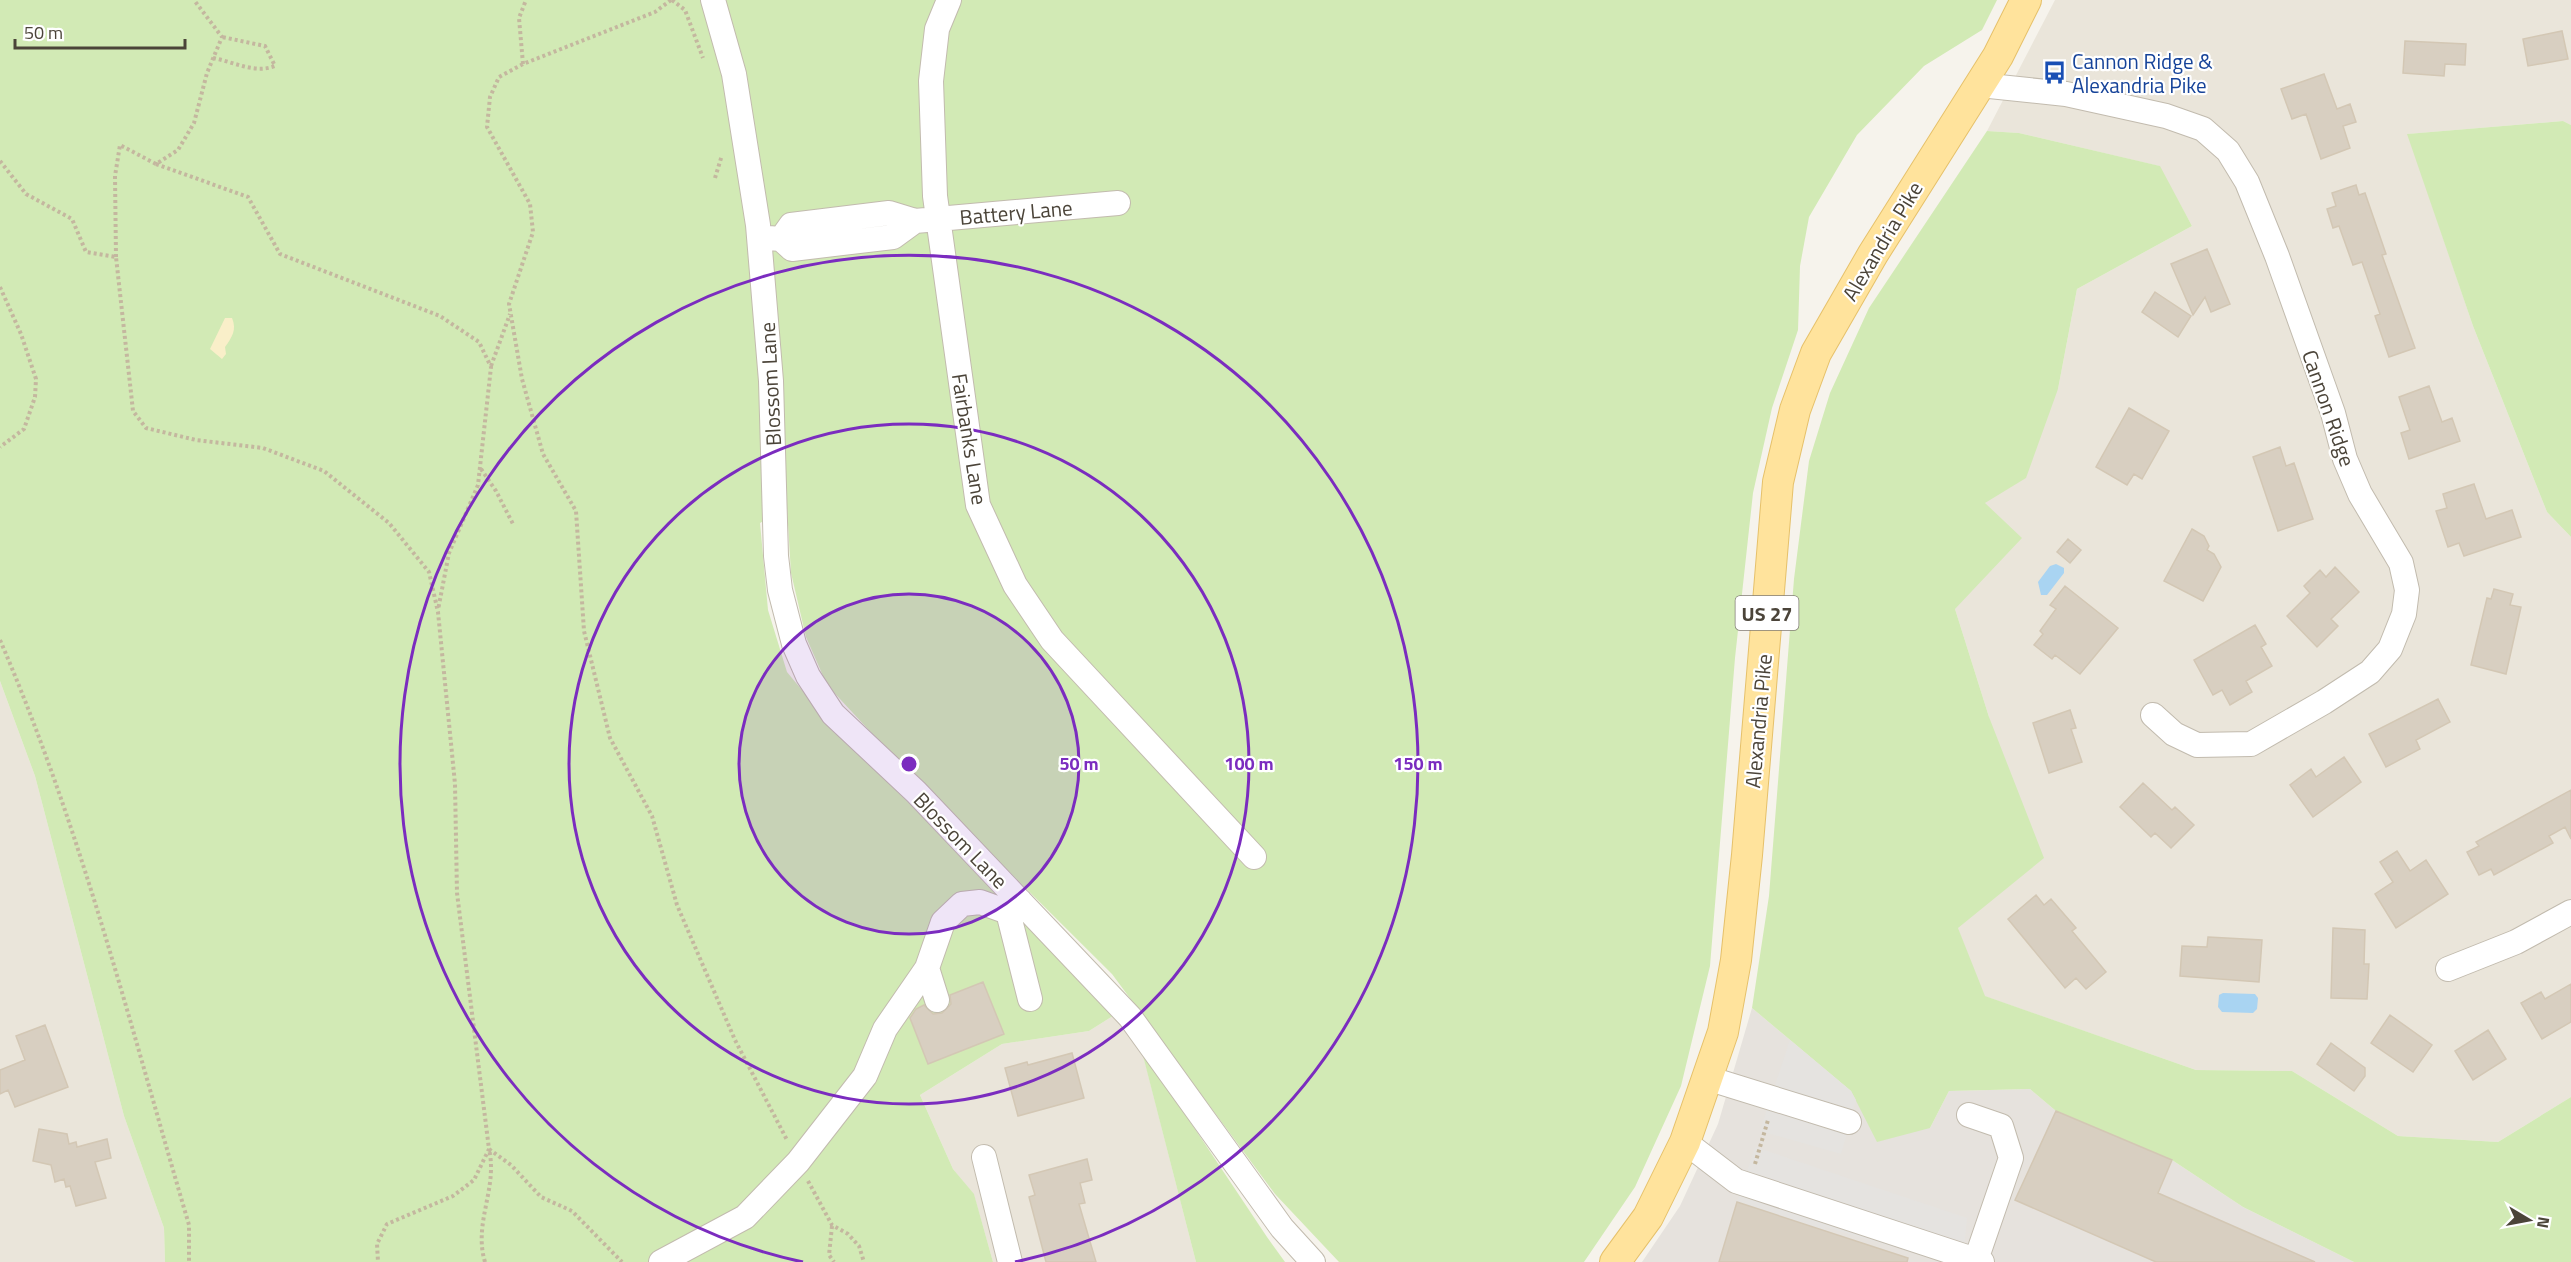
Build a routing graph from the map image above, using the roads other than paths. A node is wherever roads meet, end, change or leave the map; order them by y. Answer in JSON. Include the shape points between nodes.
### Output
{"nodes":[{"id":1,"x":713,"y":0,"type":"edge"},
{"id":2,"x":949,"y":0,"type":"edge"},
{"id":3,"x":2026,"y":0,"type":"edge"},
{"id":4,"x":1980,"y":85,"type":"junction"},
{"id":5,"x":1118,"y":203,"type":"dead end"},
{"id":6,"x":927,"y":220,"type":"junction"},
{"id":7,"x":770,"y":238,"type":"junction"},
{"id":8,"x":2153,"y":714,"type":"dead end"},
{"id":9,"x":1254,"y":857,"type":"dead end"},
{"id":10,"x":1014,"y":907,"type":"junction"},
{"id":11,"x":2571,"y":912,"type":"edge"},
{"id":12,"x":927,"y":968,"type":"junction"},
{"id":13,"x":2448,"y":969,"type":"dead end"},
{"id":14,"x":1030,"y":999,"type":"dead end"},
{"id":15,"x":937,"y":1000,"type":"dead end"},
{"id":16,"x":1707,"y":1078,"type":"junction"},
{"id":17,"x":1969,"y":1115,"type":"dead end"},
{"id":18,"x":1849,"y":1122,"type":"dead end"},
{"id":19,"x":1685,"y":1142,"type":"junction"},
{"id":20,"x":984,"y":1157,"type":"dead end"},
{"id":21,"x":1979,"y":1261,"type":"edge"},
{"id":22,"x":661,"y":1262,"type":"edge"},
{"id":23,"x":1010,"y":1262,"type":"edge"},
{"id":24,"x":1313,"y":1262,"type":"edge"},
{"id":25,"x":1615,"y":1262,"type":"edge"}],
"edges":[{"from":1,"to":7,"type":"street","name":"Blossom Lane","via":[[734,74]]},
{"from":2,"to":6,"type":"street","name":"Fairbanks Lane","via":[[937,29],[932,81],[935,196]]},
{"from":3,"to":4,"type":"main road","name":"Alexandria Pike","number":"US 27"},
{"from":4,"to":8,"type":"street","name":"Cannon Ridge","via":[[2066,94],[2166,116],[2203,129],[2228,151],[2247,182],[2277,256],[2333,413],[2345,459],[2360,494],[2402,563],[2407,590],[2404,614],[2390,649],[2370,672],[2324,702],[2251,744],[2198,745],[2174,734]]},
{"from":4,"to":16,"type":"main road","name":"Alexandria Pike","number":"US 27","via":[[1873,254],[1816,353],[1795,410],[1778,482],[1736,960],[1723,1032]]},
{"from":5,"to":6,"type":"street","name":"Battery Lane"},
{"from":6,"to":7,"type":"street","name":"Battery Lane","via":[[893,237],[792,249]]},
{"from":6,"to":9,"type":"street","name":"Fairbanks Lane","via":[[978,504],[1015,585],[1053,640]]},
{"from":7,"to":10,"type":"street","name":"Blossom Lane","via":[[776,556],[794,644],[808,676],[833,714],[916,792]]},
{"from":10,"to":12,"type":"street","via":[[980,902],[962,904],[943,922]]},
{"from":10,"to":14,"type":"street"},
{"from":10,"to":24,"type":"street","name":"Blossom Lane","via":[[1130,1017],[1282,1228]]},
{"from":11,"to":13,"type":"street","via":[[2516,942]]},
{"from":12,"to":15,"type":"street"},
{"from":12,"to":22,"type":"street","via":[[885,1029],[866,1076],[798,1162],[745,1217]]},
{"from":16,"to":18,"type":"street"},
{"from":16,"to":19,"type":"main road","name":"Alexandria Pike","number":"US 27"},
{"from":17,"to":21,"type":"street","via":[[2001,1126],[2011,1158]]},
{"from":19,"to":21,"type":"street","via":[[1736,1181]]},
{"from":19,"to":25,"type":"main road","name":"Alexandria Pike","number":"US 27","via":[[1648,1217]]},
{"from":20,"to":23,"type":"street"}]}
